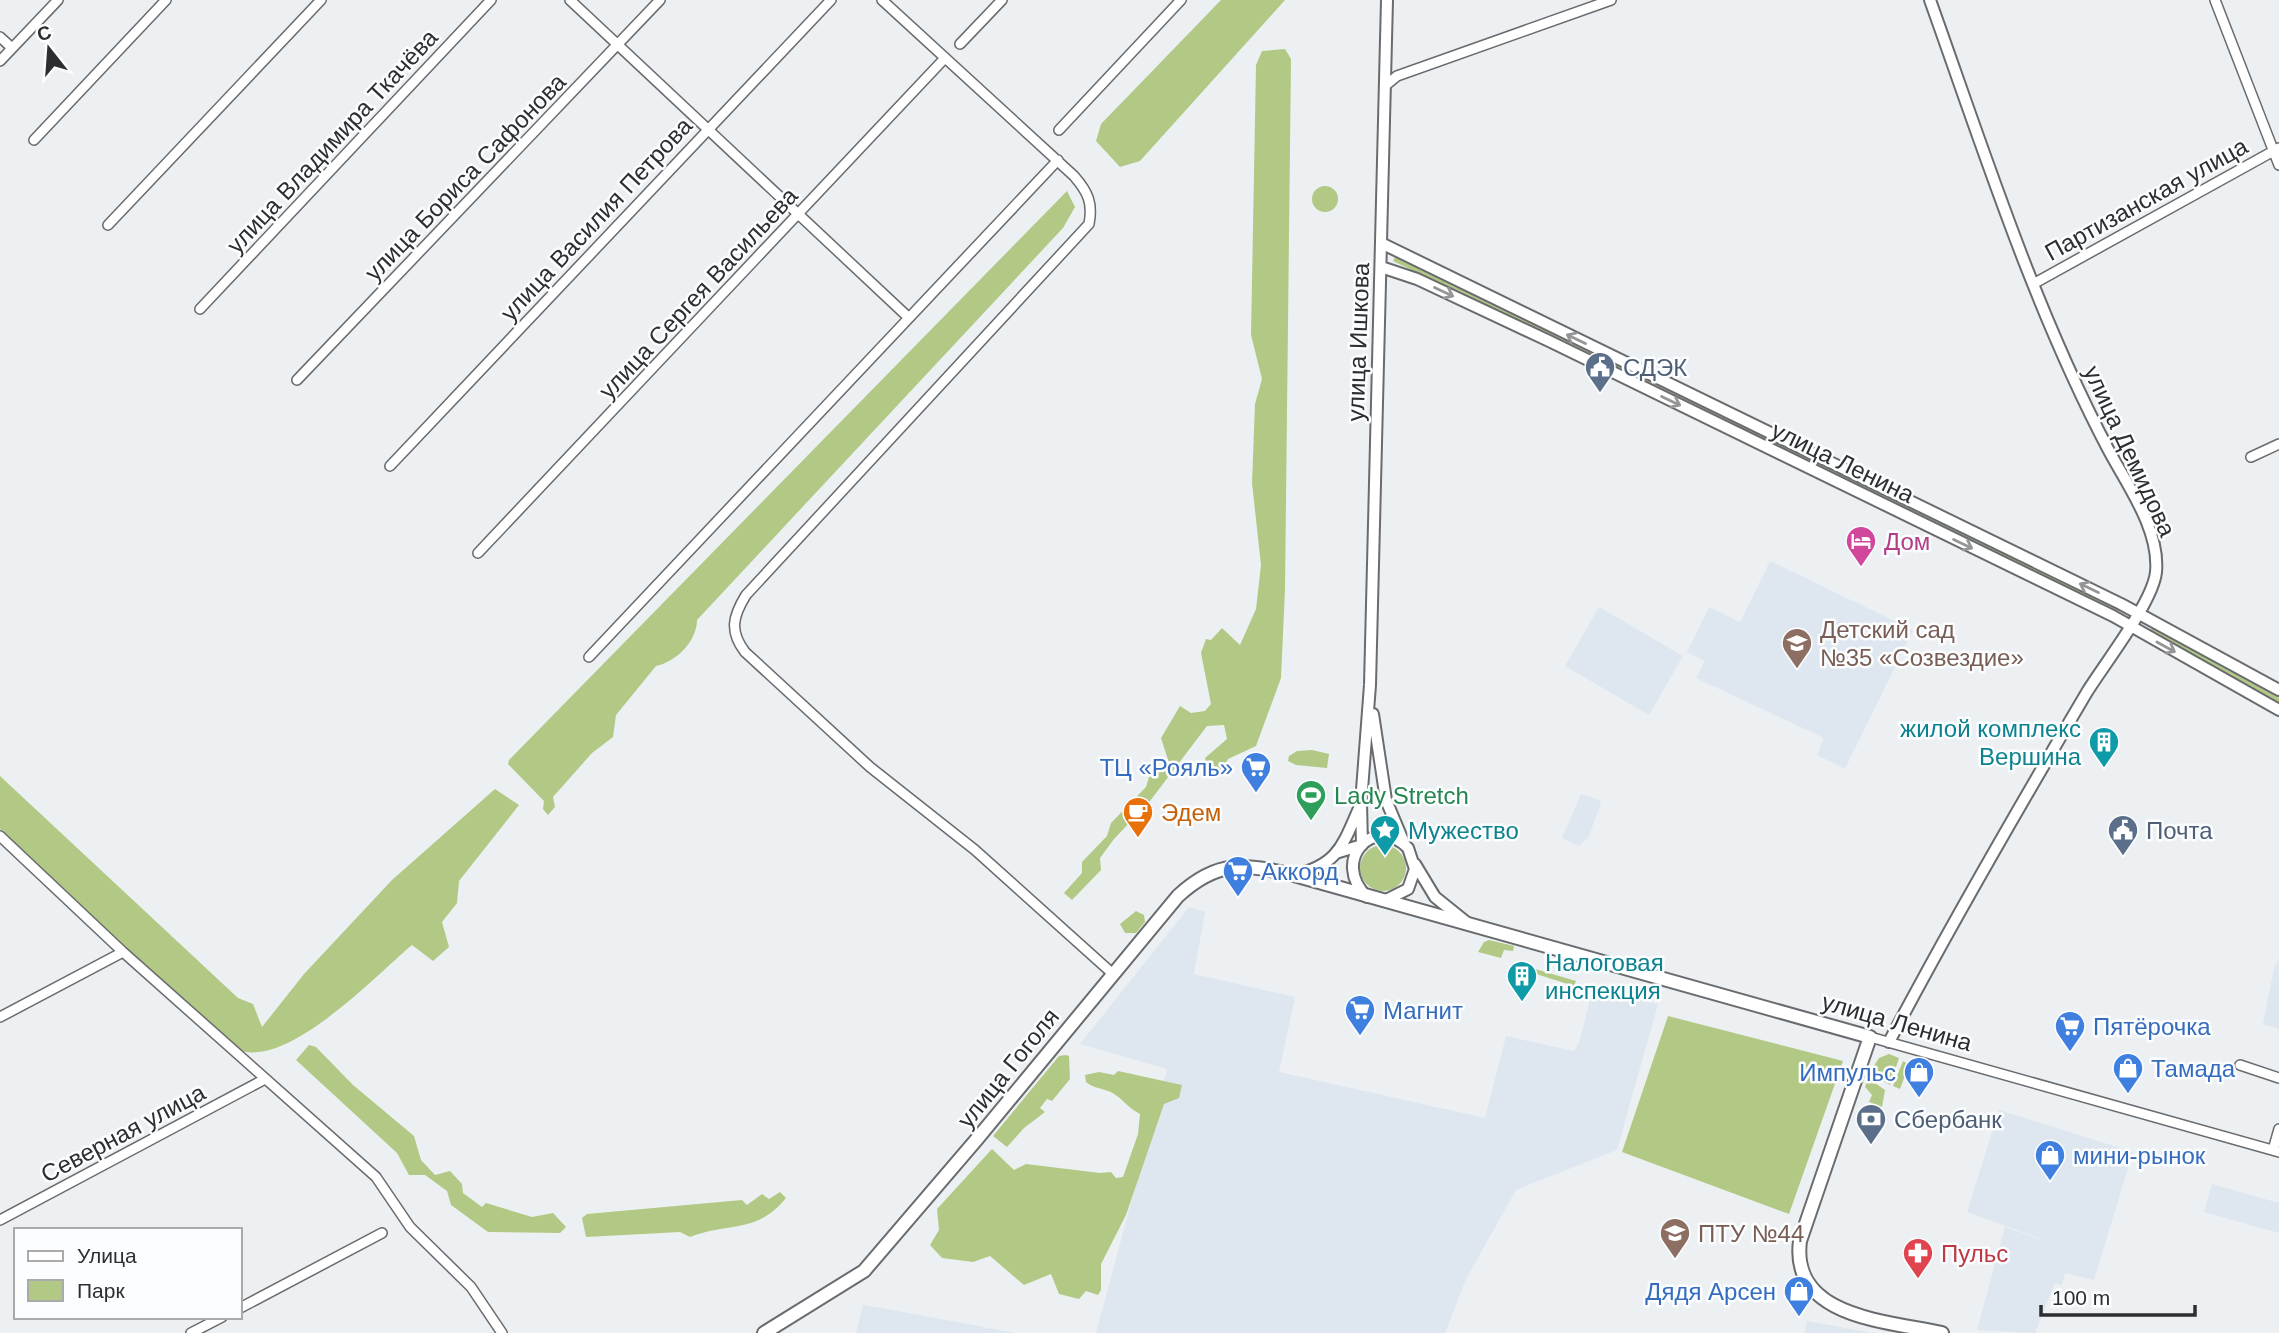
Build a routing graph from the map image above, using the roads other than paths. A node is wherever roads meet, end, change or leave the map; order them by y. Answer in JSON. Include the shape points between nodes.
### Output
{"nodes":[{"id":1,"x":58,"y":0,"type":"edge"},
{"id":2,"x":166,"y":0,"type":"edge"},
{"id":3,"x":321,"y":0,"type":"edge"},
{"id":4,"x":491,"y":0,"type":"edge"},
{"id":5,"x":570,"y":0,"type":"edge"},
{"id":6,"x":660,"y":0,"type":"edge"},
{"id":7,"x":831,"y":0,"type":"edge"},
{"id":8,"x":882,"y":0,"type":"edge"},
{"id":9,"x":1002,"y":0,"type":"edge"},
{"id":10,"x":1181,"y":0,"type":"edge"},
{"id":11,"x":1387,"y":0,"type":"edge"},
{"id":12,"x":1611,"y":0,"type":"edge"},
{"id":13,"x":1930,"y":0,"type":"edge"},
{"id":14,"x":2215,"y":0,"type":"edge"},
{"id":15,"x":0,"y":37,"type":"edge"},
{"id":16,"x":960,"y":44,"type":"dead end"},
{"id":17,"x":618,"y":45,"type":"junction"},
{"id":18,"x":12,"y":48,"type":"junction"},
{"id":19,"x":945,"y":58,"type":"junction"},
{"id":20,"x":0,"y":61,"type":"edge"},
{"id":21,"x":1386,"y":85,"type":"junction"},
{"id":22,"x":708,"y":128,"type":"junction"},
{"id":23,"x":1059,"y":130,"type":"dead end"},
{"id":24,"x":34,"y":140,"type":"dead end"},
{"id":25,"x":2276,"y":149,"type":"edge"},
{"id":26,"x":1058,"y":160,"type":"junction"},
{"id":27,"x":2279,"y":166,"type":"edge"},
{"id":28,"x":797,"y":216,"type":"junction"},
{"id":29,"x":108,"y":225,"type":"dead end"},
{"id":30,"x":1383,"y":244,"type":"junction"},
{"id":31,"x":1381,"y":267,"type":"junction"},
{"id":32,"x":2033,"y":284,"type":"junction"},
{"id":33,"x":200,"y":309,"type":"dead end"},
{"id":34,"x":908,"y":317,"type":"junction"},
{"id":35,"x":297,"y":380,"type":"dead end"},
{"id":36,"x":2279,"y":444,"type":"edge"},
{"id":37,"x":2251,"y":457,"type":"dead end"},
{"id":38,"x":390,"y":466,"type":"dead end"},
{"id":39,"x":478,"y":553,"type":"dead end"},
{"id":40,"x":2138,"y":614,"type":"junction"},
{"id":41,"x":2130,"y":627,"type":"junction"},
{"id":42,"x":589,"y":657,"type":"dead end"},
{"id":43,"x":1370,"y":685,"type":"junction"},
{"id":44,"x":2279,"y":690,"type":"edge"},
{"id":45,"x":2279,"y":710,"type":"edge"},
{"id":46,"x":1361,"y":803,"type":"junction"},
{"id":47,"x":0,"y":836,"type":"edge"},
{"id":48,"x":1404,"y":843,"type":"junction"},
{"id":49,"x":11,"y":845,"type":"junction"},
{"id":50,"x":1362,"y":845,"type":"junction"},
{"id":51,"x":0,"y":851,"type":"edge"},
{"id":52,"x":1339,"y":852,"type":"junction"},
{"id":53,"x":1415,"y":864,"type":"junction"},
{"id":54,"x":1294,"y":875,"type":"junction"},
{"id":55,"x":1368,"y":898,"type":"junction"},
{"id":56,"x":1381,"y":902,"type":"junction"},
{"id":57,"x":1474,"y":928,"type":"junction"},
{"id":58,"x":124,"y":952,"type":"junction"},
{"id":59,"x":1113,"y":974,"type":"junction"},
{"id":60,"x":0,"y":1017,"type":"edge"},
{"id":61,"x":1870,"y":1037,"type":"junction"},
{"id":62,"x":1889,"y":1042,"type":"junction"},
{"id":63,"x":2240,"y":1065,"type":"dead end"},
{"id":64,"x":2279,"y":1078,"type":"edge"},
{"id":65,"x":265,"y":1079,"type":"junction"},
{"id":66,"x":2279,"y":1129,"type":"edge"},
{"id":67,"x":2276,"y":1151,"type":"edge"},
{"id":68,"x":0,"y":1220,"type":"edge"},
{"id":69,"x":382,"y":1233,"type":"dead end"},
{"id":70,"x":242,"y":1307,"type":"edge"},
{"id":71,"x":218,"y":1319,"type":"edge"},
{"id":72,"x":191,"y":1333,"type":"edge"},
{"id":73,"x":502,"y":1333,"type":"edge"},
{"id":74,"x":764,"y":1333,"type":"edge"},
{"id":75,"x":1942,"y":1333,"type":"edge"}],
"edges":[{"from":1,"to":18,"type":"street"},
{"from":2,"to":24,"type":"street"},
{"from":3,"to":29,"type":"street"},
{"from":4,"to":33,"type":"street","name":"улица Владимира Ткачёва"},
{"from":5,"to":17,"type":"street"},
{"from":6,"to":17,"type":"street","name":"улица Бориса Сафонова"},
{"from":7,"to":22,"type":"street","name":"улица Василия Петрова"},
{"from":8,"to":19,"type":"street"},
{"from":9,"to":16,"type":"street"},
{"from":10,"to":23,"type":"street"},
{"from":11,"to":21,"type":"street","name":"улица Ишкова"},
{"from":12,"to":21,"type":"street","via":[[1397,76]]},
{"from":13,"to":32,"type":"street","name":"улица Демидова"},
{"from":14,"to":25,"type":"street"},
{"from":15,"to":18,"type":"street"},
{"from":17,"to":22,"type":"street"},
{"from":17,"to":35,"type":"street","name":"улица Бориса Сафонова"},
{"from":18,"to":20,"type":"street"},
{"from":19,"to":26,"type":"street"},
{"from":19,"to":28,"type":"street","name":"улица Сергея Васильева"},
{"from":21,"to":30,"type":"street","name":"улица Ишкова"},
{"from":22,"to":28,"type":"street"},
{"from":22,"to":38,"type":"street","name":"улица Василия Петрова"},
{"from":25,"to":27,"type":"street"},
{"from":25,"to":32,"type":"street","name":"Партизанская улица"},
{"from":26,"to":34,"type":"street"},
{"from":26,"to":59,"type":"street","via":[[1087,192],[1092,208],[1089,224],[746,595],[733,620],[745,652],[870,767],[975,850]]},
{"from":28,"to":34,"type":"street"},
{"from":28,"to":39,"type":"street","name":"улица Сергея Васильева"},
{"from":30,"to":31,"type":"street","name":"улица Ишкова"},
{"from":40,"to":30,"type":"street","name":"улица Ленина","one_way":true},
{"from":31,"to":41,"type":"street","name":"улица Ленина","one_way":true,"via":[[1418,279],[1561,347]]},
{"from":31,"to":43,"type":"street","name":"улица Ишкова"},
{"from":32,"to":40,"type":"street","name":"улица Демидова","via":[[2077,388],[2152,534],[2154,585]]},
{"from":34,"to":42,"type":"street"},
{"from":36,"to":37,"type":"street"},
{"from":40,"to":41,"type":"street","name":"улица Демидова"},
{"from":40,"to":44,"type":"street","name":"улица Ленина"},
{"from":41,"to":45,"type":"street","name":"улица Ленина","one_way":true},
{"from":41,"to":62,"type":"street","name":"улица Демидова","via":[[2035,781]]},
{"from":43,"to":46,"type":"street","name":"улица Ишкова"},
{"from":43,"to":48,"type":"street","name":"улица Ишкова","via":[[1386,800]]},
{"from":46,"to":50,"type":"street","name":"улица Ишкова"},
{"from":46,"to":52,"type":"street"},
{"from":47,"to":49,"type":"street"},
{"from":48,"to":50,"type":"street","via":[[1387,836]]},
{"from":48,"to":53,"type":"street"},
{"from":49,"to":51,"type":"street"},
{"from":49,"to":58,"type":"street"},
{"from":50,"to":52,"type":"street"},
{"from":50,"to":55,"type":"street","via":[[1353,858],[1352,873]]},
{"from":52,"to":54,"type":"street","via":[[1312,871]]},
{"from":53,"to":56,"type":"street","via":[[1408,888]]},
{"from":53,"to":57,"type":"street","via":[[1435,897]]},
{"from":54,"to":55,"type":"main road","name":"улица Гоголя"},
{"from":54,"to":59,"type":"main road","name":"улица Гоголя","via":[[1242,865],[1205,874],[1178,896]]},
{"from":55,"to":56,"type":"main road"},
{"from":56,"to":57,"type":"main road","name":"улица Ленина"},
{"from":57,"to":61,"type":"main road","name":"улица Ленина"},
{"from":58,"to":60,"type":"street"},
{"from":58,"to":65,"type":"street"},
{"from":59,"to":74,"type":"main road","name":"улица Гоголя","via":[[864,1270]]},
{"from":61,"to":62,"type":"street","name":"улица Ленина"},
{"from":61,"to":75,"type":"main road","via":[[1800,1241],[1802,1276],[1813,1293],[1836,1307]]},
{"from":62,"to":67,"type":"street","name":"улица Ленина"},
{"from":63,"to":64,"type":"street"},
{"from":65,"to":68,"type":"street","name":"Северная улица"},
{"from":65,"to":73,"type":"street","via":[[376,1177],[410,1227],[471,1287]]},
{"from":66,"to":67,"type":"street"},
{"from":69,"to":70,"type":"street"},
{"from":71,"to":72,"type":"street"}]}
